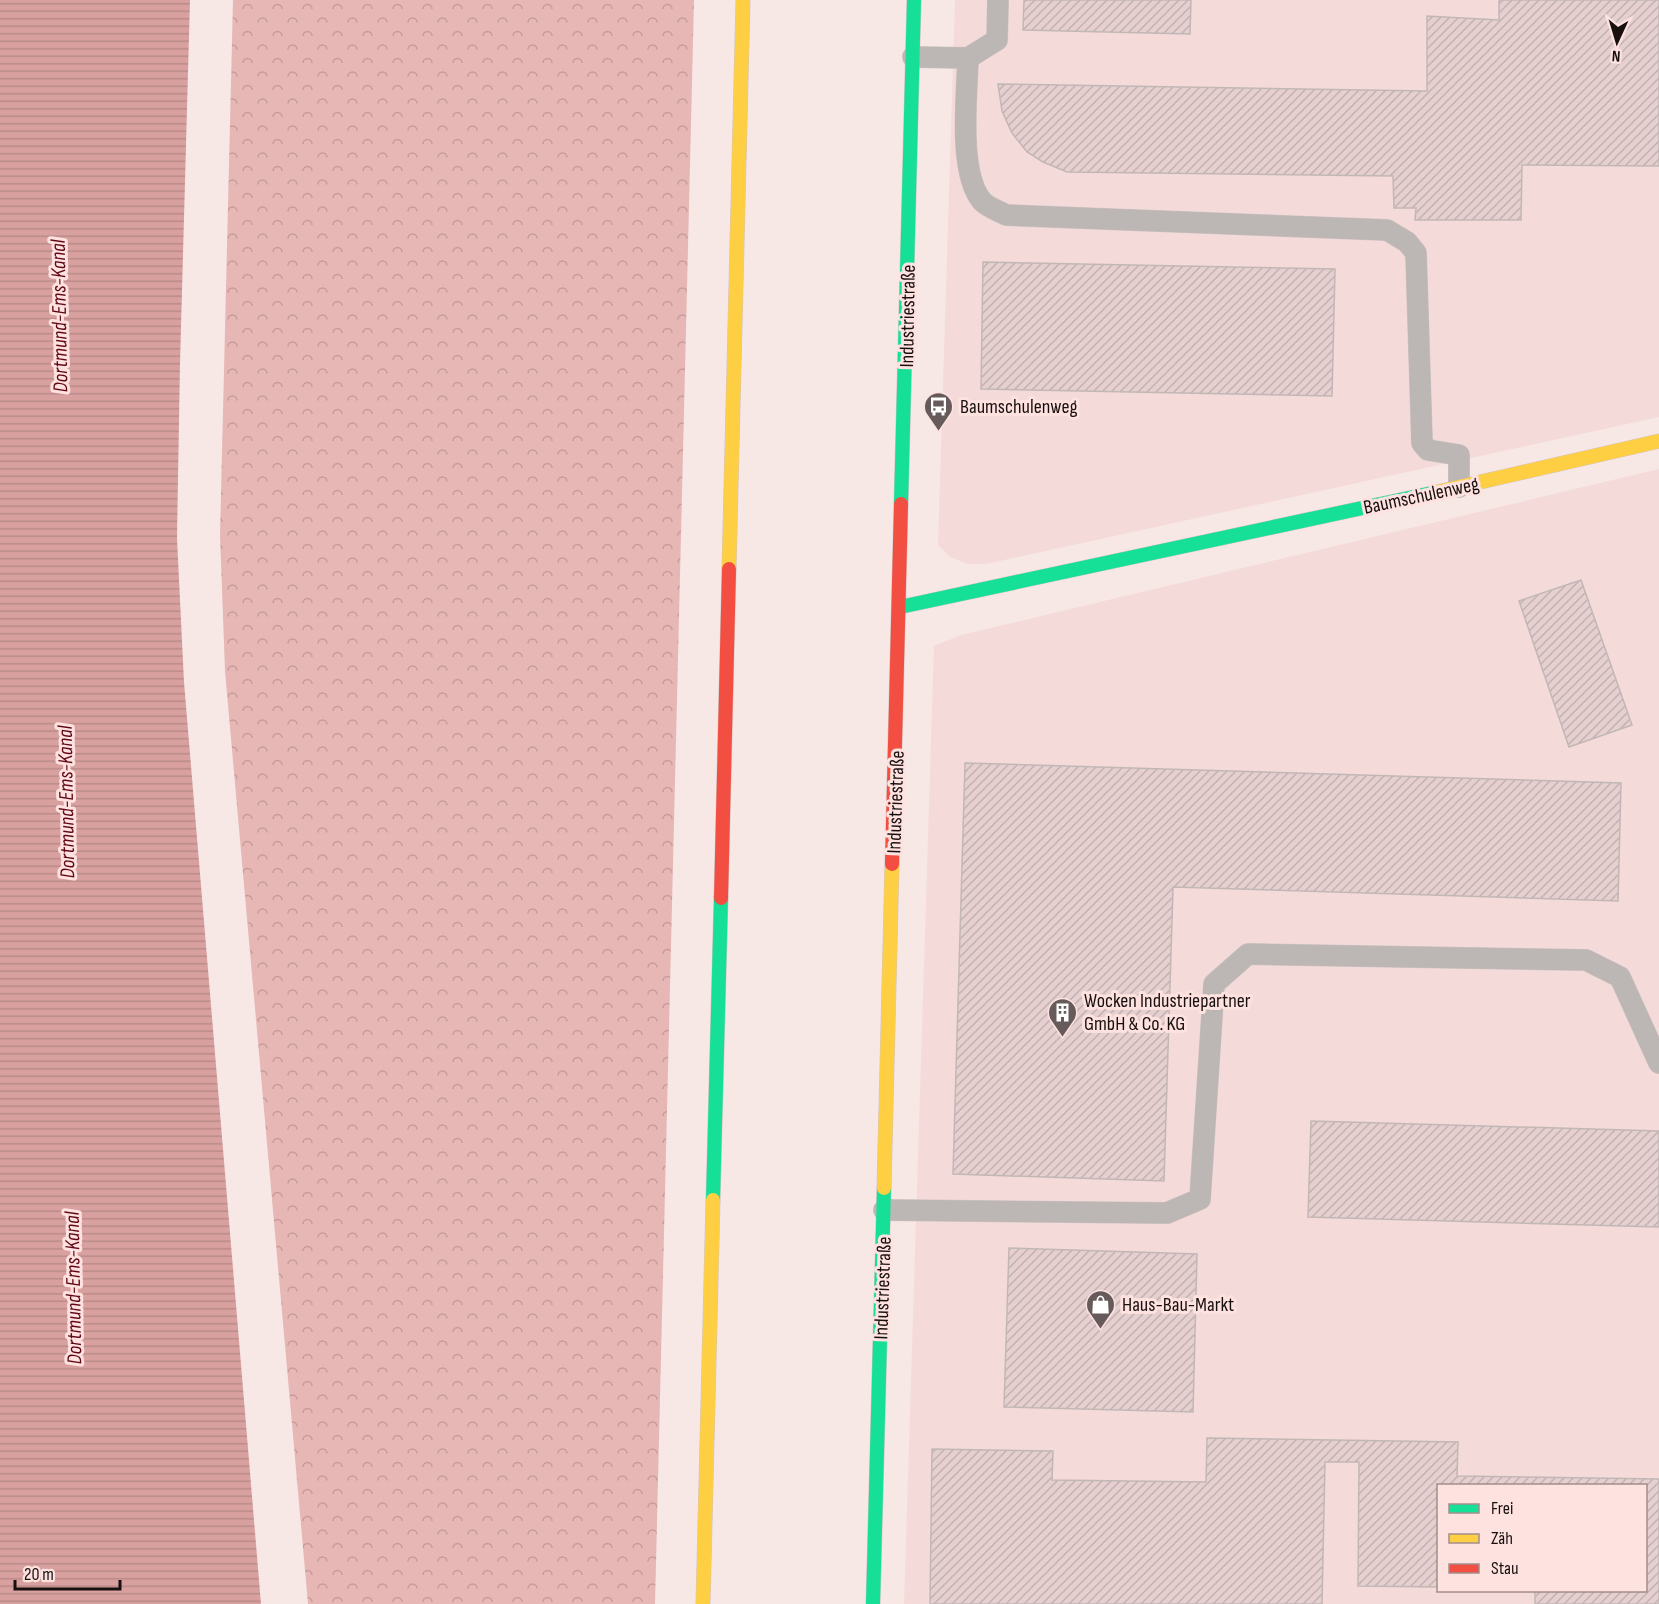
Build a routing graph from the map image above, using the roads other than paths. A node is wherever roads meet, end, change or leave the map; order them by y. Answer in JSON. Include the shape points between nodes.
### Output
{"nodes":[{"id":1,"x":743,"y":0,"type":"edge"},
{"id":2,"x":914,"y":0,"type":"edge"},
{"id":3,"x":998,"y":0,"type":"edge"},
{"id":4,"x":913,"y":57,"type":"junction"},
{"id":5,"x":968,"y":58,"type":"junction"},
{"id":6,"x":1659,"y":441,"type":"edge"},
{"id":7,"x":1459,"y":487,"type":"junction"},
{"id":8,"x":900,"y":607,"type":"junction"},
{"id":9,"x":1659,"y":1063,"type":"edge"},
{"id":10,"x":884,"y":1210,"type":"junction"},
{"id":11,"x":703,"y":1604,"type":"edge"},
{"id":12,"x":873,"y":1604,"type":"edge"}],
"edges":[{"from":1,"to":11,"type":"street"},
{"from":2,"to":4,"type":"street","name":"Industriestraße"},
{"from":3,"to":5,"type":"lane","via":[[998,40]]},
{"from":4,"to":5,"type":"lane"},
{"from":4,"to":8,"type":"street","name":"Industriestraße"},
{"from":5,"to":7,"type":"lane","via":[[966,136],[970,181],[982,202],[1006,215],[1387,230],[1407,242],[1416,253],[1422,443],[1428,450],[1459,455]]},
{"from":6,"to":7,"type":"street","name":"Baumschulenweg"},
{"from":7,"to":8,"type":"street","name":"Baumschulenweg"},
{"from":8,"to":10,"type":"street","name":"Industriestraße"},
{"from":9,"to":10,"type":"lane","via":[[1620,977],[1586,960],[1248,954],[1214,984],[1200,1199],[1167,1213]]},
{"from":10,"to":12,"type":"street","name":"Industriestraße"}]}
